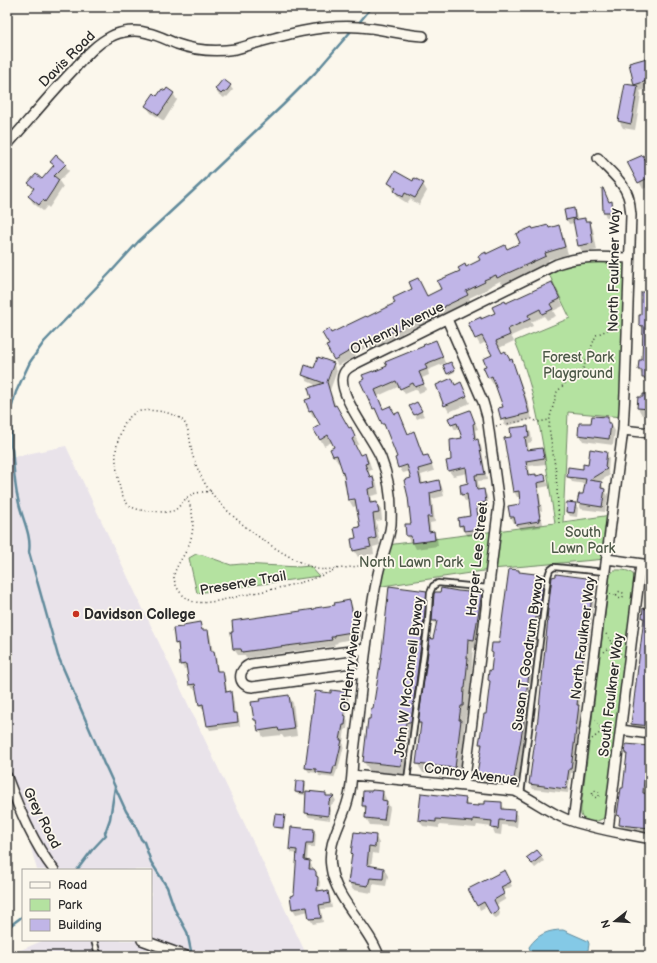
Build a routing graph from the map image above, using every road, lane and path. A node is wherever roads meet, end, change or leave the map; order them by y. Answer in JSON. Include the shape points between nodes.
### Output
{"nodes":[{"id":1,"x":423,"y":36,"type":"dead end"},
{"id":2,"x":7,"y":145,"type":"edge"},
{"id":3,"x":598,"y":158,"type":"dead end"},
{"id":4,"x":629,"y":258,"type":"junction"},
{"id":5,"x":447,"y":319,"type":"junction"},
{"id":6,"x":627,"y":322,"type":"junction"},
{"id":7,"x":549,"y":420,"type":"junction"},
{"id":8,"x":489,"y":428,"type":"junction"},
{"id":9,"x":622,"y":430,"type":"junction"},
{"id":10,"x":650,"y":433,"type":"edge"},
{"id":11,"x":211,"y":491,"type":"junction"},
{"id":12,"x":187,"y":498,"type":"junction"},
{"id":13,"x":559,"y":523,"type":"dead end"},
{"id":14,"x":607,"y":559,"type":"junction"},
{"id":15,"x":381,"y":563,"type":"junction"},
{"id":16,"x":645,"y":564,"type":"edge"},
{"id":17,"x":338,"y":568,"type":"junction"},
{"id":18,"x":605,"y":572,"type":"junction"},
{"id":19,"x":488,"y":588,"type":"junction"},
{"id":20,"x":366,"y":649,"type":"junction"},
{"id":21,"x":364,"y":672,"type":"junction"},
{"id":22,"x":621,"y":730,"type":"junction"},
{"id":23,"x":650,"y":734,"type":"edge"},
{"id":24,"x":352,"y":775,"type":"junction"},
{"id":25,"x":7,"y":777,"type":"edge"},
{"id":26,"x":407,"y":780,"type":"junction"},
{"id":27,"x":464,"y":786,"type":"junction"},
{"id":28,"x":521,"y":794,"type":"junction"},
{"id":29,"x":573,"y":821,"type":"junction"},
{"id":30,"x":608,"y":830,"type":"junction"},
{"id":31,"x":650,"y":839,"type":"edge"},
{"id":32,"x":53,"y":869,"type":"edge"},
{"id":33,"x":94,"y":941,"type":"edge"},
{"id":34,"x":145,"y":941,"type":"edge"},
{"id":35,"x":100,"y":956,"type":"edge"},
{"id":36,"x":186,"y":956,"type":"edge"},
{"id":37,"x":379,"y":956,"type":"edge"}],
"edges":[{"from":1,"to":2,"type":"street","name":"Davis Road","via":[[360,26],[334,26],[316,28],[224,51],[209,51],[196,50],[149,33],[120,33],[91,51]]},
{"from":3,"to":4,"type":"street","name":"North Faulkner Way","via":[[628,196]]},
{"from":4,"to":5,"type":"street","name":"O'Henry Avenue","via":[[588,256],[567,260]]},
{"from":4,"to":6,"type":"street","name":"North Faulkner Way"},
{"from":5,"to":8,"type":"street","name":"Harper Lee Street","via":[[483,402]]},
{"from":5,"to":15,"type":"street","name":"O'Henry Avenue","via":[[348,368],[343,373],[345,392],[382,458],[388,486],[391,524]]},
{"from":6,"to":7,"type":"path","via":[[599,333],[594,338],[583,369],[557,392]]},
{"from":6,"to":9,"type":"street","name":"North Faulkner Way"},
{"from":7,"to":8,"type":"path","via":[[538,422],[532,419]]},
{"from":7,"to":13,"type":"path"},
{"from":8,"to":19,"type":"street","name":"Harper Lee Street","via":[[499,504]]},
{"from":9,"to":10,"type":"street"},
{"from":9,"to":14,"type":"street","name":"North Faulkner Way"},
{"from":11,"to":12,"type":"path","name":"Preserve Trail","via":[[192,494]]},
{"from":11,"to":12,"type":"path","name":"Preserve Trail","via":[[192,454],[187,428],[182,419],[150,410],[136,412],[125,422],[116,444],[115,458],[120,492],[126,504],[144,511],[168,511],[175,510]]},
{"from":11,"to":17,"type":"path","name":"Preserve Trail","via":[[258,537],[296,560],[318,569]]},
{"from":12,"to":17,"type":"path","name":"Preserve Trail","via":[[192,508],[193,534],[174,575],[176,586],[194,602],[208,602],[278,589],[323,576]]},
{"from":14,"to":16,"type":"street"},
{"from":14,"to":18,"type":"street","name":"North Faulkner Way"},
{"from":15,"to":17,"type":"path","name":"Preserve Trail"},
{"from":15,"to":20,"type":"street","name":"O'Henry Avenue"},
{"from":16,"to":22,"type":"street","name":"South Faulkner Way"},
{"from":18,"to":28,"type":"lane","name":"Susan T Goodrum Byway","via":[[554,567],[550,570]]},
{"from":18,"to":29,"type":"street","name":"North Faulkner Way"},
{"from":19,"to":26,"type":"lane","name":"John W McConnell Byway","via":[[438,583],[433,586],[430,593]]},
{"from":19,"to":27,"type":"street","name":"Harper Lee Street"},
{"from":20,"to":21,"type":"street","name":"O'Henry Avenue"},
{"from":20,"to":21,"type":"street","via":[[251,664],[242,669],[241,675],[244,684],[252,687]]},
{"from":21,"to":24,"type":"street","name":"O'Henry Avenue"},
{"from":22,"to":23,"type":"street"},
{"from":22,"to":30,"type":"street","name":"South Faulkner Way"},
{"from":24,"to":26,"type":"street","name":"Conroy Avenue"},
{"from":24,"to":37,"type":"street","name":"O'Henry Avenue","via":[[348,800],[331,847],[330,866],[340,892],[372,940]]},
{"from":25,"to":32,"type":"street","name":"Grey Road","via":[[31,834]]},
{"from":26,"to":27,"type":"street","name":"Conroy Avenue"},
{"from":27,"to":28,"type":"street","name":"Conroy Avenue","via":[[515,791]]},
{"from":28,"to":29,"type":"street","name":"Conroy Avenue"},
{"from":29,"to":30,"type":"street","name":"Conroy Avenue"},
{"from":30,"to":31,"type":"street","name":"Conroy Avenue"},
{"from":33,"to":35,"type":"lane"},
{"from":34,"to":36,"type":"street"}]}
